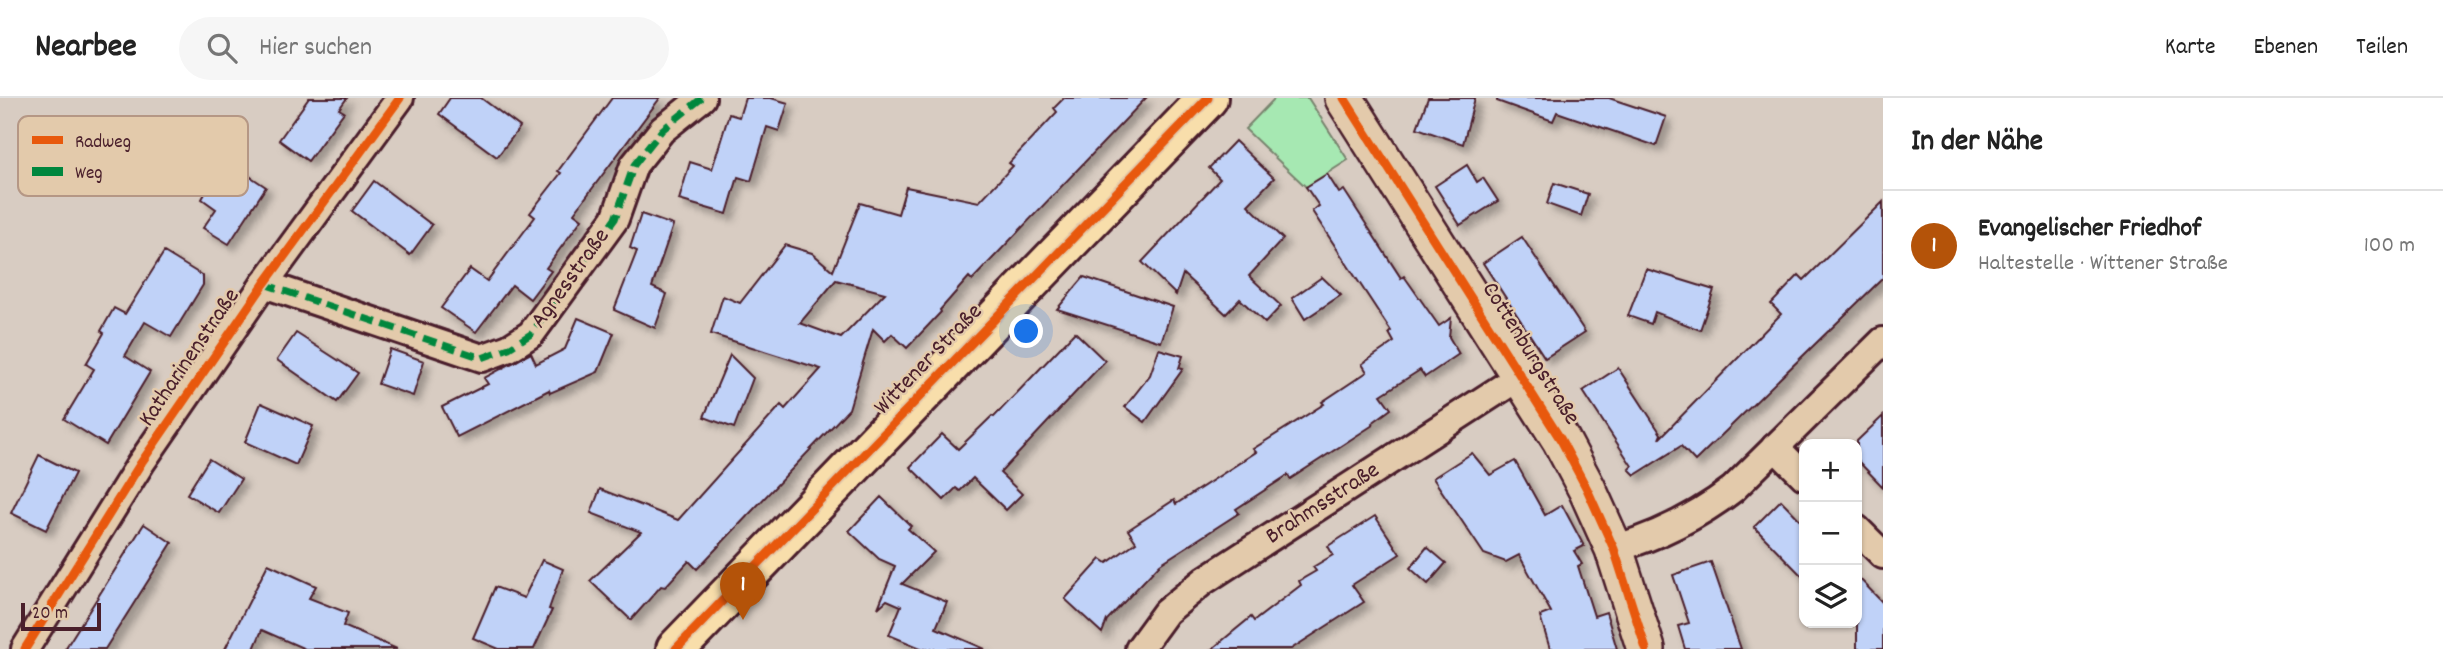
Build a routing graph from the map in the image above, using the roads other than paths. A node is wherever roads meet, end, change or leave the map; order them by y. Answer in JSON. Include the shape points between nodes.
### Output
{"nodes":[{"id":1,"x":400,"y":98,"type":"edge"},
{"id":2,"x":702,"y":98,"type":"edge"},
{"id":3,"x":1208,"y":98,"type":"edge"},
{"id":4,"x":1344,"y":98,"type":"edge"},
{"id":5,"x":264,"y":284,"type":"junction"},
{"id":6,"x":1883,"y":341,"type":"edge"},
{"id":7,"x":1522,"y":375,"type":"junction"},
{"id":8,"x":1775,"y":447,"type":"junction"},
{"id":9,"x":1799,"y":471,"type":"edge"},
{"id":10,"x":1862,"y":534,"type":"edge"},
{"id":11,"x":1614,"y":549,"type":"junction"},
{"id":12,"x":1883,"y":555,"type":"edge"},
{"id":13,"x":25,"y":649,"type":"edge"},
{"id":14,"x":676,"y":649,"type":"edge"},
{"id":15,"x":1139,"y":649,"type":"edge"},
{"id":16,"x":1646,"y":649,"type":"edge"}],
"edges":[{"from":1,"to":5,"type":"street","name":"Katharinenstraße"},
{"from":2,"to":5,"type":"street","name":"Agnesstraße","via":[[662,130],[634,165],[615,219],[531,334],[509,348],[482,358]]},
{"from":3,"to":14,"type":"main road","name":"Wittener Straße"},
{"from":4,"to":7,"type":"street","name":"Cottenburgstraße"},
{"from":5,"to":13,"type":"street","name":"Katharinenstraße","via":[[141,463]]},
{"from":6,"to":8,"type":"street"},
{"from":7,"to":11,"type":"street","name":"Cottenburgstraße","via":[[1587,489]]},
{"from":7,"to":15,"type":"street","name":"Brahmsstraße","via":[[1205,580],[1167,612]]},
{"from":8,"to":9,"type":"street"},
{"from":8,"to":11,"type":"street","via":[[1710,507],[1645,540]]},
{"from":10,"to":12,"type":"street"},
{"from":11,"to":16,"type":"street","name":"Cottenburgstraße"}]}
